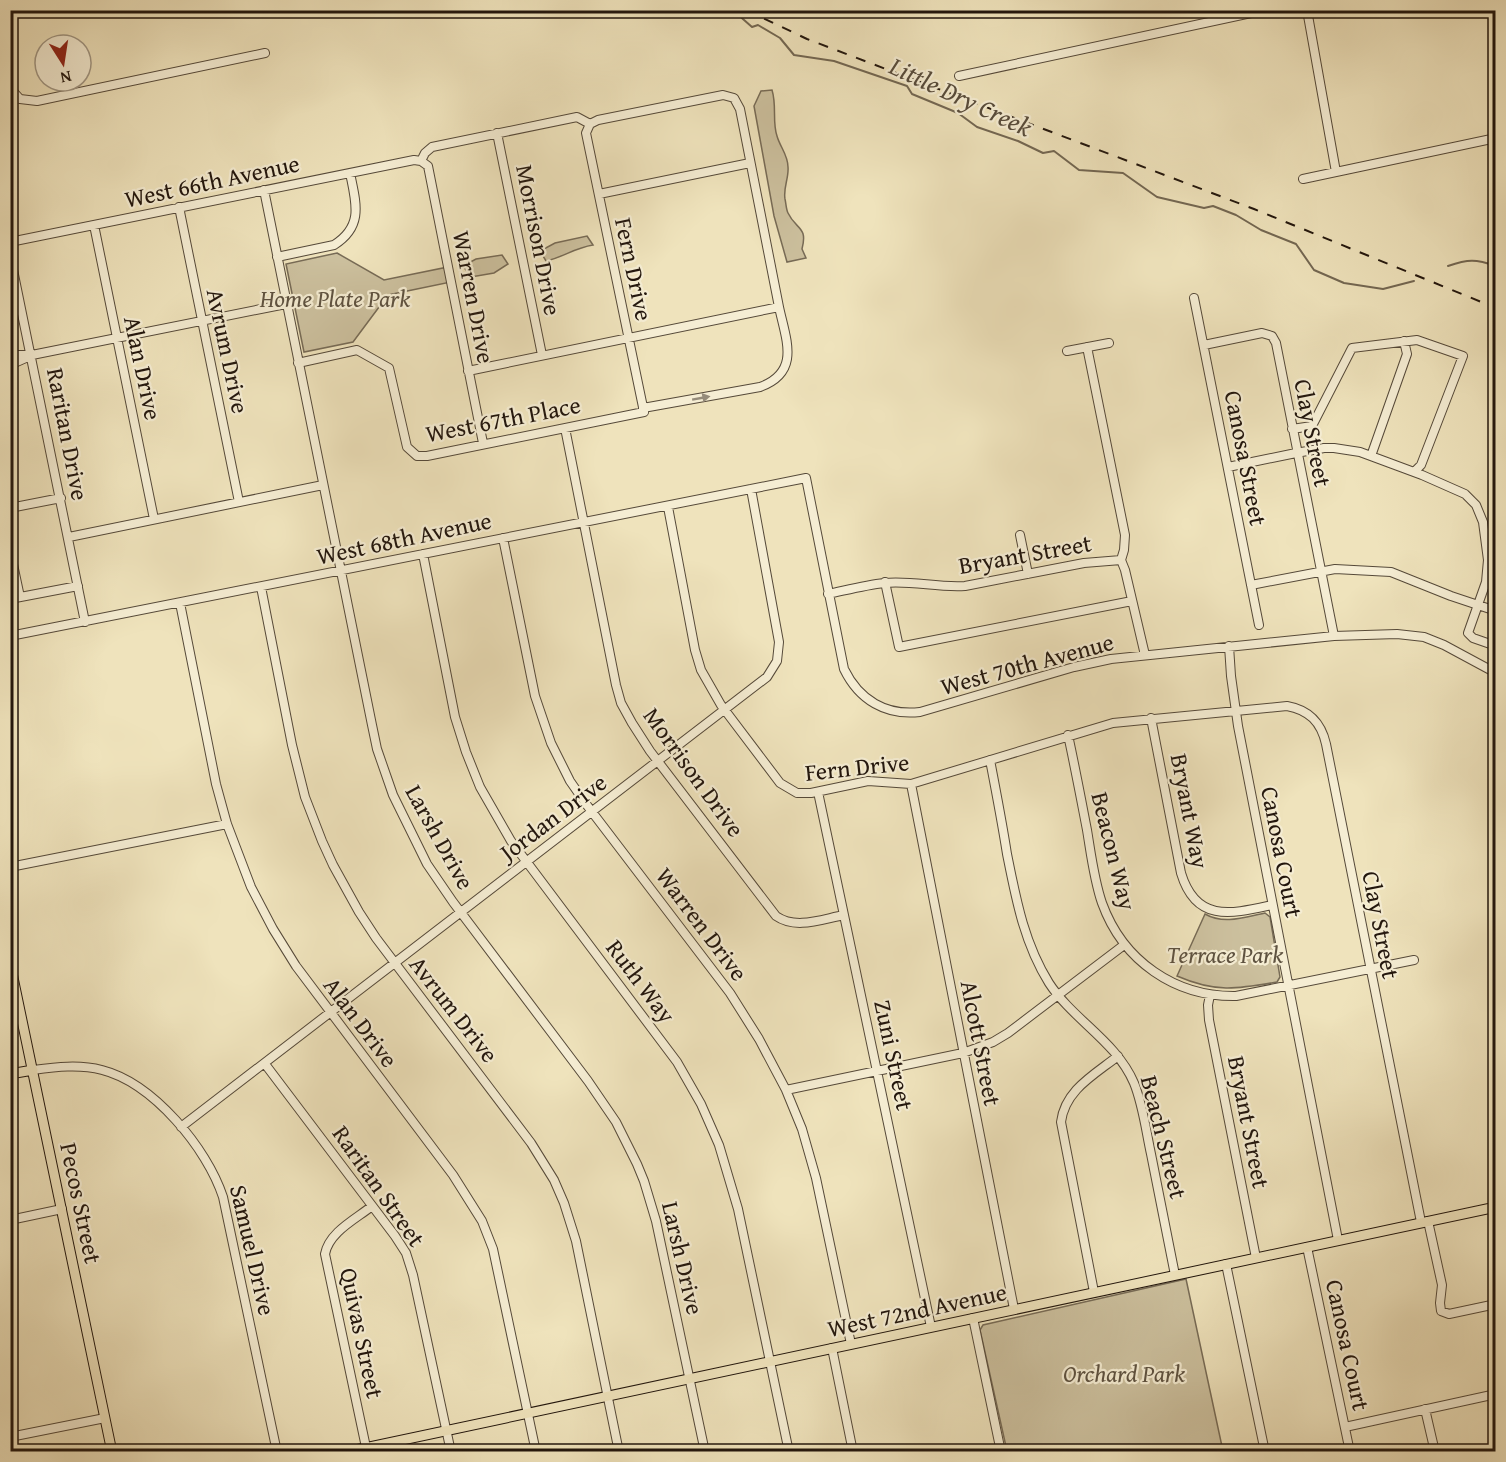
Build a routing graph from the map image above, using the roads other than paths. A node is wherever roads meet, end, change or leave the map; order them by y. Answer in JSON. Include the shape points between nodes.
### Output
{"nodes":[{"id":1,"x":1265,"y":10,"type":"edge"},
{"id":2,"x":1307,"y":10,"type":"edge"},
{"id":3,"x":265,"y":53,"type":"dead end"},
{"id":4,"x":959,"y":76,"type":"dead end"},
{"id":5,"x":10,"y":88,"type":"edge"},
{"id":6,"x":590,"y":124,"type":"junction"},
{"id":7,"x":497,"y":133,"type":"junction"},
{"id":8,"x":1496,"y":138,"type":"edge"},
{"id":9,"x":421,"y":161,"type":"junction"},
{"id":10,"x":750,"y":163,"type":"junction"},
{"id":11,"x":1336,"y":172,"type":"junction"},
{"id":12,"x":350,"y":173,"type":"junction"},
{"id":13,"x":1303,"y":179,"type":"dead end"},
{"id":14,"x":264,"y":190,"type":"junction"},
{"id":15,"x":599,"y":194,"type":"junction"},
{"id":16,"x":179,"y":207,"type":"junction"},
{"id":17,"x":94,"y":225,"type":"junction"},
{"id":18,"x":10,"y":242,"type":"edge"},
{"id":19,"x":10,"y":255,"type":"edge"},
{"id":20,"x":277,"y":257,"type":"junction"},
{"id":21,"x":1194,"y":298,"type":"dead end"},
{"id":22,"x":286,"y":304,"type":"junction"},
{"id":23,"x":779,"y":307,"type":"junction"},
{"id":24,"x":202,"y":320,"type":"junction"},
{"id":25,"x":628,"y":337,"type":"junction"},
{"id":26,"x":117,"y":338,"type":"junction"},
{"id":27,"x":1404,"y":341,"type":"junction"},
{"id":28,"x":1109,"y":343,"type":"dead end"},
{"id":29,"x":1204,"y":345,"type":"junction"},
{"id":30,"x":1087,"y":347,"type":"junction"},
{"id":31,"x":1067,"y":351,"type":"dead end"},
{"id":32,"x":10,"y":355,"type":"edge"},
{"id":33,"x":32,"y":355,"type":"junction"},
{"id":34,"x":542,"y":355,"type":"junction"},
{"id":35,"x":298,"y":363,"type":"junction"},
{"id":36,"x":10,"y":365,"type":"edge"},
{"id":37,"x":468,"y":370,"type":"junction"},
{"id":38,"x":643,"y":410,"type":"junction"},
{"id":39,"x":565,"y":428,"type":"junction"},
{"id":40,"x":1292,"y":429,"type":"junction"},
{"id":41,"x":483,"y":443,"type":"junction"},
{"id":42,"x":1296,"y":453,"type":"junction"},
{"id":43,"x":1371,"y":456,"type":"junction"},
{"id":44,"x":1228,"y":467,"type":"junction"},
{"id":45,"x":1414,"y":472,"type":"junction"},
{"id":46,"x":806,"y":478,"type":"joint"},
{"id":47,"x":323,"y":485,"type":"junction"},
{"id":48,"x":751,"y":489,"type":"junction"},
{"id":49,"x":61,"y":498,"type":"junction"},
{"id":50,"x":239,"y":502,"type":"junction"},
{"id":51,"x":668,"y":507,"type":"junction"},
{"id":52,"x":10,"y":508,"type":"edge"},
{"id":53,"x":154,"y":519,"type":"junction"},
{"id":54,"x":585,"y":521,"type":"junction"},
{"id":55,"x":1020,"y":535,"type":"dead end"},
{"id":56,"x":69,"y":537,"type":"junction"},
{"id":57,"x":503,"y":538,"type":"junction"},
{"id":58,"x":10,"y":550,"type":"edge"},
{"id":59,"x":423,"y":554,"type":"junction"},
{"id":60,"x":1121,"y":560,"type":"junction"},
{"id":61,"x":342,"y":570,"type":"junction"},
{"id":62,"x":1320,"y":570,"type":"junction"},
{"id":63,"x":1028,"y":574,"type":"junction"},
{"id":64,"x":885,"y":582,"type":"junction"},
{"id":65,"x":1251,"y":585,"type":"junction"},
{"id":66,"x":78,"y":586,"type":"junction"},
{"id":67,"x":261,"y":587,"type":"junction"},
{"id":68,"x":828,"y":594,"type":"junction"},
{"id":69,"x":20,"y":597,"type":"junction"},
{"id":70,"x":10,"y":599,"type":"edge"},
{"id":71,"x":1132,"y":601,"type":"junction"},
{"id":72,"x":180,"y":603,"type":"junction"},
{"id":73,"x":1478,"y":605,"type":"junction"},
{"id":74,"x":1496,"y":611,"type":"edge"},
{"id":75,"x":85,"y":622,"type":"junction"},
{"id":76,"x":1259,"y":625,"type":"dead end"},
{"id":77,"x":10,"y":636,"type":"edge"},
{"id":78,"x":1334,"y":636,"type":"junction"},
{"id":79,"x":1229,"y":646,"type":"junction"},
{"id":80,"x":1496,"y":646,"type":"edge"},
{"id":81,"x":1145,"y":655,"type":"junction"},
{"id":82,"x":1496,"y":673,"type":"edge"},
{"id":83,"x":725,"y":711,"type":"junction"},
{"id":84,"x":1236,"y":711,"type":"junction"},
{"id":85,"x":1152,"y":718,"type":"junction"},
{"id":86,"x":1068,"y":735,"type":"junction"},
{"id":87,"x":990,"y":760,"type":"junction"},
{"id":88,"x":658,"y":762,"type":"junction"},
{"id":89,"x":910,"y":784,"type":"junction"},
{"id":90,"x":818,"y":792,"type":"junction"},
{"id":91,"x":592,"y":812,"type":"junction"},
{"id":92,"x":227,"y":824,"type":"junction"},
{"id":93,"x":527,"y":862,"type":"junction"},
{"id":94,"x":10,"y":867,"type":"edge"},
{"id":95,"x":1272,"y":905,"type":"junction"},
{"id":96,"x":461,"y":912,"type":"junction"},
{"id":97,"x":844,"y":915,"type":"junction"},
{"id":98,"x":1124,"y":945,"type":"junction"},
{"id":99,"x":1414,"y":960,"type":"dead end"},
{"id":100,"x":10,"y":963,"type":"edge"},
{"id":101,"x":395,"y":963,"type":"junction"},
{"id":102,"x":1370,"y":969,"type":"junction"},
{"id":103,"x":1288,"y":986,"type":"junction"},
{"id":104,"x":1058,"y":995,"type":"junction"},
{"id":105,"x":1210,"y":995,"type":"junction"},
{"id":106,"x":330,"y":1013,"type":"junction"},
{"id":107,"x":963,"y":1053,"type":"junction"},
{"id":108,"x":1118,"y":1056,"type":"junction"},
{"id":109,"x":265,"y":1064,"type":"junction"},
{"id":110,"x":33,"y":1070,"type":"junction"},
{"id":111,"x":877,"y":1070,"type":"junction"},
{"id":112,"x":10,"y":1074,"type":"edge"},
{"id":113,"x":786,"y":1090,"type":"junction"},
{"id":114,"x":181,"y":1127,"type":"junction"},
{"id":115,"x":372,"y":1206,"type":"junction"},
{"id":116,"x":1496,"y":1207,"type":"edge"},
{"id":117,"x":62,"y":1209,"type":"junction"},
{"id":118,"x":10,"y":1220,"type":"edge"},
{"id":119,"x":1425,"y":1222,"type":"junction"},
{"id":120,"x":1338,"y":1240,"type":"junction"},
{"id":121,"x":1307,"y":1247,"type":"junction"},
{"id":122,"x":1256,"y":1258,"type":"junction"},
{"id":123,"x":1226,"y":1264,"type":"junction"},
{"id":124,"x":1175,"y":1275,"type":"junction"},
{"id":125,"x":1094,"y":1292,"type":"junction"},
{"id":126,"x":1496,"y":1304,"type":"edge"},
{"id":127,"x":1014,"y":1309,"type":"junction"},
{"id":128,"x":973,"y":1318,"type":"junction"},
{"id":129,"x":931,"y":1327,"type":"junction"},
{"id":130,"x":851,"y":1344,"type":"junction"},
{"id":131,"x":832,"y":1348,"type":"junction"},
{"id":132,"x":770,"y":1361,"type":"junction"},
{"id":133,"x":690,"y":1378,"type":"junction"},
{"id":134,"x":1496,"y":1394,"type":"edge"},
{"id":135,"x":608,"y":1396,"type":"junction"},
{"id":136,"x":1425,"y":1409,"type":"junction"},
{"id":137,"x":528,"y":1413,"type":"junction"},
{"id":138,"x":105,"y":1418,"type":"junction"},
{"id":139,"x":1345,"y":1427,"type":"junction"},
{"id":140,"x":446,"y":1430,"type":"junction"},
{"id":141,"x":10,"y":1437,"type":"edge"},
{"id":142,"x":367,"y":1449,"type":"edge"},
{"id":143,"x":112,"y":1452,"type":"edge"},
{"id":144,"x":277,"y":1452,"type":"edge"},
{"id":145,"x":346,"y":1452,"type":"edge"},
{"id":146,"x":451,"y":1452,"type":"edge"},
{"id":147,"x":536,"y":1452,"type":"edge"},
{"id":148,"x":619,"y":1452,"type":"edge"},
{"id":149,"x":705,"y":1452,"type":"edge"},
{"id":150,"x":789,"y":1452,"type":"edge"},
{"id":151,"x":853,"y":1452,"type":"edge"},
{"id":152,"x":1001,"y":1452,"type":"edge"},
{"id":153,"x":1265,"y":1452,"type":"edge"},
{"id":154,"x":1350,"y":1452,"type":"edge"},
{"id":155,"x":1435,"y":1452,"type":"edge"}],
"edges":[{"from":1,"to":4,"type":"street"},
{"from":2,"to":11,"type":"street"},
{"from":3,"to":5,"type":"street","via":[[37,101],[20,99]]},
{"from":6,"to":7,"type":"street","via":[[577,117]]},
{"from":6,"to":10,"type":"street","name":"West 67th Place","via":[[723,95],[734,98],[740,109]]},
{"from":6,"to":15,"type":"street","name":"Fern Drive","via":[[586,133]]},
{"from":7,"to":9,"type":"street","via":[[432,147]]},
{"from":7,"to":34,"type":"street","name":"Morrison Drive"},
{"from":8,"to":11,"type":"street"},
{"from":9,"to":12,"type":"street","name":"West 66th Avenue"},
{"from":9,"to":37,"type":"street","name":"Warren Drive","via":[[428,166]]},
{"from":10,"to":15,"type":"street"},
{"from":10,"to":23,"type":"street","name":"West 67th Place"},
{"from":11,"to":13,"type":"street"},
{"from":12,"to":14,"type":"street","name":"West 66th Avenue"},
{"from":12,"to":20,"type":"street","via":[[356,217],[342,240]]},
{"from":14,"to":16,"type":"street","name":"West 66th Avenue"},
{"from":14,"to":20,"type":"street","name":"Larsh Drive"},
{"from":15,"to":25,"type":"street","name":"Fern Drive"},
{"from":16,"to":17,"type":"street","name":"West 66th Avenue"},
{"from":16,"to":24,"type":"street","name":"Avrum Drive"},
{"from":17,"to":18,"type":"street","name":"West 66th Avenue"},
{"from":17,"to":26,"type":"street","name":"Alan Drive"},
{"from":19,"to":33,"type":"street","name":"Raritan Drive"},
{"from":20,"to":22,"type":"street","name":"Larsh Drive"},
{"from":21,"to":29,"type":"street","name":"Canosa Street"},
{"from":22,"to":24,"type":"street"},
{"from":22,"to":35,"type":"street","name":"Larsh Drive"},
{"from":23,"to":25,"type":"street"},
{"from":38,"to":23,"type":"street","name":"West 67th Place","one_way":true,"via":[[760,387],[780,376],[788,352]]},
{"from":24,"to":26,"type":"street"},
{"from":24,"to":50,"type":"street","name":"Avrum Drive"},
{"from":25,"to":34,"type":"street"},
{"from":25,"to":38,"type":"street","name":"Fern Drive"},
{"from":26,"to":33,"type":"street"},
{"from":26,"to":53,"type":"street","name":"Alan Drive"},
{"from":27,"to":40,"type":"street","via":[[1352,348],[1312,426]]},
{"from":27,"to":43,"type":"street","via":[[1407,354]]},
{"from":27,"to":45,"type":"street","via":[[1417,340],[1463,357],[1421,465]]},
{"from":28,"to":30,"type":"street"},
{"from":29,"to":40,"type":"street","name":"Clay Street","via":[[1262,333],[1272,336]]},
{"from":29,"to":44,"type":"street","name":"Canosa Street"},
{"from":30,"to":31,"type":"street"},
{"from":30,"to":60,"type":"street","via":[[1125,535]]},
{"from":32,"to":33,"type":"street"},
{"from":33,"to":36,"type":"street"},
{"from":33,"to":49,"type":"street","name":"Raritan Drive"},
{"from":34,"to":37,"type":"street"},
{"from":35,"to":41,"type":"street","name":"West 67th Place","via":[[357,350],[389,368],[407,447],[417,456]]},
{"from":35,"to":47,"type":"street","name":"Larsh Drive"},
{"from":37,"to":41,"type":"street","name":"Warren Drive"},
{"from":38,"to":39,"type":"street","name":"West 67th Place"},
{"from":39,"to":41,"type":"street","name":"West 67th Place"},
{"from":39,"to":54,"type":"street","name":"Morrison Drive"},
{"from":40,"to":42,"type":"street","name":"Clay Street"},
{"from":42,"to":43,"type":"street","via":[[1334,448]]},
{"from":42,"to":44,"type":"street"},
{"from":42,"to":62,"type":"street","name":"Clay Street"},
{"from":43,"to":45,"type":"street"},
{"from":44,"to":65,"type":"street","name":"Canosa Street"},
{"from":45,"to":73,"type":"street","via":[[1466,494],[1476,505],[1488,560]]},
{"from":46,"to":48,"type":"street","name":"West 68th Avenue"},
{"from":46,"to":68,"type":"street","name":"West 70th Avenue"},
{"from":47,"to":50,"type":"street"},
{"from":47,"to":61,"type":"street","name":"Larsh Drive"},
{"from":48,"to":51,"type":"street","name":"West 68th Avenue"},
{"from":48,"to":83,"type":"street","name":"Jordan Drive","via":[[778,635],[778,655],[767,677]]},
{"from":49,"to":52,"type":"street"},
{"from":49,"to":56,"type":"street","name":"Raritan Drive"},
{"from":50,"to":53,"type":"street"},
{"from":51,"to":54,"type":"street","name":"West 68th Avenue"},
{"from":51,"to":83,"type":"street","name":"Fern Drive","via":[[698,659],[708,685]]},
{"from":53,"to":56,"type":"street"},
{"from":54,"to":57,"type":"street","name":"West 68th Avenue"},
{"from":54,"to":88,"type":"street","name":"Morrison Drive","via":[[619,695]]},
{"from":55,"to":63,"type":"street"},
{"from":56,"to":66,"type":"street","name":"Raritan Drive"},
{"from":57,"to":59,"type":"street","name":"West 68th Avenue"},
{"from":57,"to":91,"type":"street","name":"Warren Drive","via":[[541,717],[563,768]]},
{"from":58,"to":69,"type":"street"},
{"from":59,"to":61,"type":"street","name":"West 68th Avenue"},
{"from":59,"to":93,"type":"street","name":"Ruth Way","via":[[455,717],[466,752],[489,805]]},
{"from":60,"to":63,"type":"street","name":"Bryant Street"},
{"from":60,"to":71,"type":"street"},
{"from":61,"to":67,"type":"street","name":"West 68th Avenue"},
{"from":61,"to":96,"type":"street","name":"Larsh Drive","via":[[385,773],[422,854]]},
{"from":62,"to":65,"type":"street"},
{"from":62,"to":73,"type":"street","via":[[1391,572]]},
{"from":62,"to":78,"type":"street","name":"Clay Street"},
{"from":63,"to":64,"type":"street","name":"Bryant Street","via":[[947,587]]},
{"from":64,"to":68,"type":"street","name":"Bryant Street"},
{"from":64,"to":71,"type":"street","via":[[899,647]]},
{"from":65,"to":76,"type":"street","name":"Canosa Street"},
{"from":66,"to":69,"type":"street"},
{"from":66,"to":75,"type":"street","name":"Raritan Drive"},
{"from":67,"to":72,"type":"street","name":"West 68th Avenue"},
{"from":67,"to":101,"type":"street","name":"Avrum Drive","via":[[292,745],[309,807],[352,899]]},
{"from":68,"to":81,"type":"street","name":"West 70th Avenue","via":[[848,676],[873,703],[895,712],[920,712],[1074,667]]},
{"from":69,"to":70,"type":"street"},
{"from":71,"to":81,"type":"street"},
{"from":72,"to":75,"type":"street","name":"West 68th Avenue"},
{"from":72,"to":92,"type":"street","name":"Alan Drive"},
{"from":73,"to":74,"type":"street"},
{"from":73,"to":80,"type":"street","via":[[1468,633]]},
{"from":75,"to":77,"type":"street","name":"West 68th Avenue"},
{"from":78,"to":79,"type":"street","name":"West 70th Avenue"},
{"from":78,"to":82,"type":"street","name":"West 70th Avenue","via":[[1424,637]]},
{"from":79,"to":81,"type":"street","name":"West 70th Avenue"},
{"from":79,"to":84,"type":"street","name":"Canosa Court"},
{"from":83,"to":88,"type":"street","name":"Jordan Drive"},
{"from":83,"to":90,"type":"street","name":"Fern Drive","via":[[787,788],[797,793]]},
{"from":84,"to":85,"type":"street","name":"Fern Drive"},
{"from":84,"to":95,"type":"street","name":"Canosa Court"},
{"from":84,"to":102,"type":"street","name":"Clay Street","via":[[1296,708],[1312,716],[1322,730]]},
{"from":85,"to":86,"type":"street","name":"Fern Drive"},
{"from":85,"to":95,"type":"street","name":"Bryant Way","via":[[1187,889],[1202,905],[1221,913]]},
{"from":86,"to":87,"type":"street","name":"Fern Drive"},
{"from":86,"to":98,"type":"street","name":"Beacon Way","via":[[1101,900]]},
{"from":87,"to":89,"type":"street","name":"Fern Drive"},
{"from":87,"to":104,"type":"street","name":"Beach Street","via":[[1022,924]]},
{"from":88,"to":91,"type":"street","name":"Jordan Drive"},
{"from":88,"to":97,"type":"street","name":"Morrison Drive","via":[[776,916],[795,924]]},
{"from":89,"to":90,"type":"street","name":"Fern Drive","via":[[868,781]]},
{"from":89,"to":107,"type":"street","name":"Alcott Street"},
{"from":90,"to":97,"type":"street","name":"Zuni Street"},
{"from":91,"to":93,"type":"street","name":"Jordan Drive"},
{"from":91,"to":113,"type":"street","name":"Warren Drive","via":[[730,993]]},
{"from":92,"to":94,"type":"street"},
{"from":92,"to":106,"type":"street","name":"Alan Drive","via":[[273,929]]},
{"from":93,"to":96,"type":"street","name":"Jordan Drive"},
{"from":93,"to":132,"type":"street","name":"Ruth Way","via":[[660,1039],[701,1104],[733,1188]]},
{"from":95,"to":103,"type":"street","name":"Canosa Court"},
{"from":96,"to":101,"type":"street","name":"Jordan Drive"},
{"from":96,"to":133,"type":"street","name":"Larsh Drive","via":[[588,1081],[631,1150],[652,1205]]},
{"from":97,"to":111,"type":"street","name":"Zuni Street"},
{"from":98,"to":104,"type":"street"},
{"from":98,"to":105,"type":"street","name":"Beacon Way","via":[[1158,975]]},
{"from":99,"to":102,"type":"street","name":"Beacon Way"},
{"from":100,"to":110,"type":"main road","name":"Pecos Street"},
{"from":101,"to":106,"type":"street","name":"Jordan Drive"},
{"from":101,"to":135,"type":"street","name":"Avrum Drive","via":[[525,1134],[554,1180],[576,1241]]},
{"from":102,"to":103,"type":"street","name":"Beacon Way"},
{"from":102,"to":119,"type":"street","name":"Clay Street"},
{"from":103,"to":105,"type":"street","name":"Beacon Way","via":[[1236,996]]},
{"from":103,"to":120,"type":"street","name":"Canosa Court"},
{"from":104,"to":107,"type":"street","via":[[1000,1038]]},
{"from":104,"to":108,"type":"street","name":"Beach Street"},
{"from":105,"to":122,"type":"street","name":"Bryant Street","via":[[1209,1020]]},
{"from":106,"to":109,"type":"street","name":"Jordan Drive"},
{"from":106,"to":137,"type":"street","name":"Alan Drive","via":[[453,1175],[482,1221],[493,1249]]},
{"from":107,"to":111,"type":"street"},
{"from":107,"to":127,"type":"street","name":"Alcott Street"},
{"from":108,"to":124,"type":"street","name":"Beach Street","via":[[1140,1102]]},
{"from":108,"to":125,"type":"street","via":[[1075,1090],[1065,1104],[1061,1122]]},
{"from":109,"to":114,"type":"street","name":"Jordan Drive"},
{"from":109,"to":115,"type":"street","name":"Raritan Street"},
{"from":110,"to":112,"type":"main road"},
{"from":110,"to":114,"type":"street","name":"Samuel Drive","via":[[71,1066],[117,1075],[148,1094]]},
{"from":110,"to":117,"type":"main road","name":"Pecos Street"},
{"from":111,"to":113,"type":"street"},
{"from":111,"to":129,"type":"street","name":"Zuni Street"},
{"from":113,"to":130,"type":"street","name":"Warren Drive","via":[[816,1178]]},
{"from":114,"to":144,"type":"street","name":"Samuel Drive","via":[[211,1168],[223,1197]]},
{"from":115,"to":140,"type":"street","name":"Raritan Street","via":[[402,1246],[411,1266]]},
{"from":115,"to":142,"type":"street","name":"Quivas Street","via":[[335,1236],[325,1254]]},
{"from":116,"to":119,"type":"main road","name":"West 72nd Avenue"},
{"from":117,"to":118,"type":"street"},
{"from":117,"to":138,"type":"main road","name":"Pecos Street"},
{"from":119,"to":120,"type":"main road","name":"West 72nd Avenue"},
{"from":119,"to":126,"type":"street","name":"Clay Street","via":[[1442,1285],[1442,1311],[1449,1314]]},
{"from":120,"to":121,"type":"main road","name":"West 72nd Avenue"},
{"from":121,"to":122,"type":"main road","name":"West 72nd Avenue"},
{"from":121,"to":139,"type":"street","name":"Canosa Court"},
{"from":122,"to":123,"type":"main road","name":"West 72nd Avenue"},
{"from":123,"to":124,"type":"main road","name":"West 72nd Avenue"},
{"from":123,"to":153,"type":"street"},
{"from":124,"to":125,"type":"main road","name":"West 72nd Avenue"},
{"from":125,"to":127,"type":"main road","name":"West 72nd Avenue"},
{"from":127,"to":128,"type":"main road","name":"West 72nd Avenue"},
{"from":128,"to":129,"type":"main road","name":"West 72nd Avenue"},
{"from":128,"to":152,"type":"street"},
{"from":129,"to":130,"type":"main road","name":"West 72nd Avenue"},
{"from":130,"to":131,"type":"main road","name":"West 72nd Avenue"},
{"from":131,"to":132,"type":"main road","name":"West 72nd Avenue"},
{"from":131,"to":151,"type":"street"},
{"from":132,"to":133,"type":"main road","name":"West 72nd Avenue"},
{"from":132,"to":150,"type":"street","name":"Ruth Way"},
{"from":133,"to":135,"type":"main road","name":"West 72nd Avenue"},
{"from":133,"to":149,"type":"street","name":"Larsh Drive"},
{"from":134,"to":136,"type":"street"},
{"from":135,"to":137,"type":"main road","name":"West 72nd Avenue"},
{"from":135,"to":148,"type":"street","name":"Avrum Drive"},
{"from":136,"to":139,"type":"street"},
{"from":136,"to":155,"type":"street"},
{"from":137,"to":140,"type":"main road","name":"West 72nd Avenue"},
{"from":137,"to":147,"type":"street","name":"Alan Drive"},
{"from":138,"to":141,"type":"street"},
{"from":138,"to":143,"type":"main road","name":"Pecos Street"},
{"from":139,"to":154,"type":"street","name":"Canosa Court"},
{"from":140,"to":142,"type":"main road","name":"West 72nd Avenue"},
{"from":140,"to":146,"type":"street","name":"Raritan Street"},
{"from":142,"to":145,"type":"main road","name":"West 72nd Avenue"}]}
